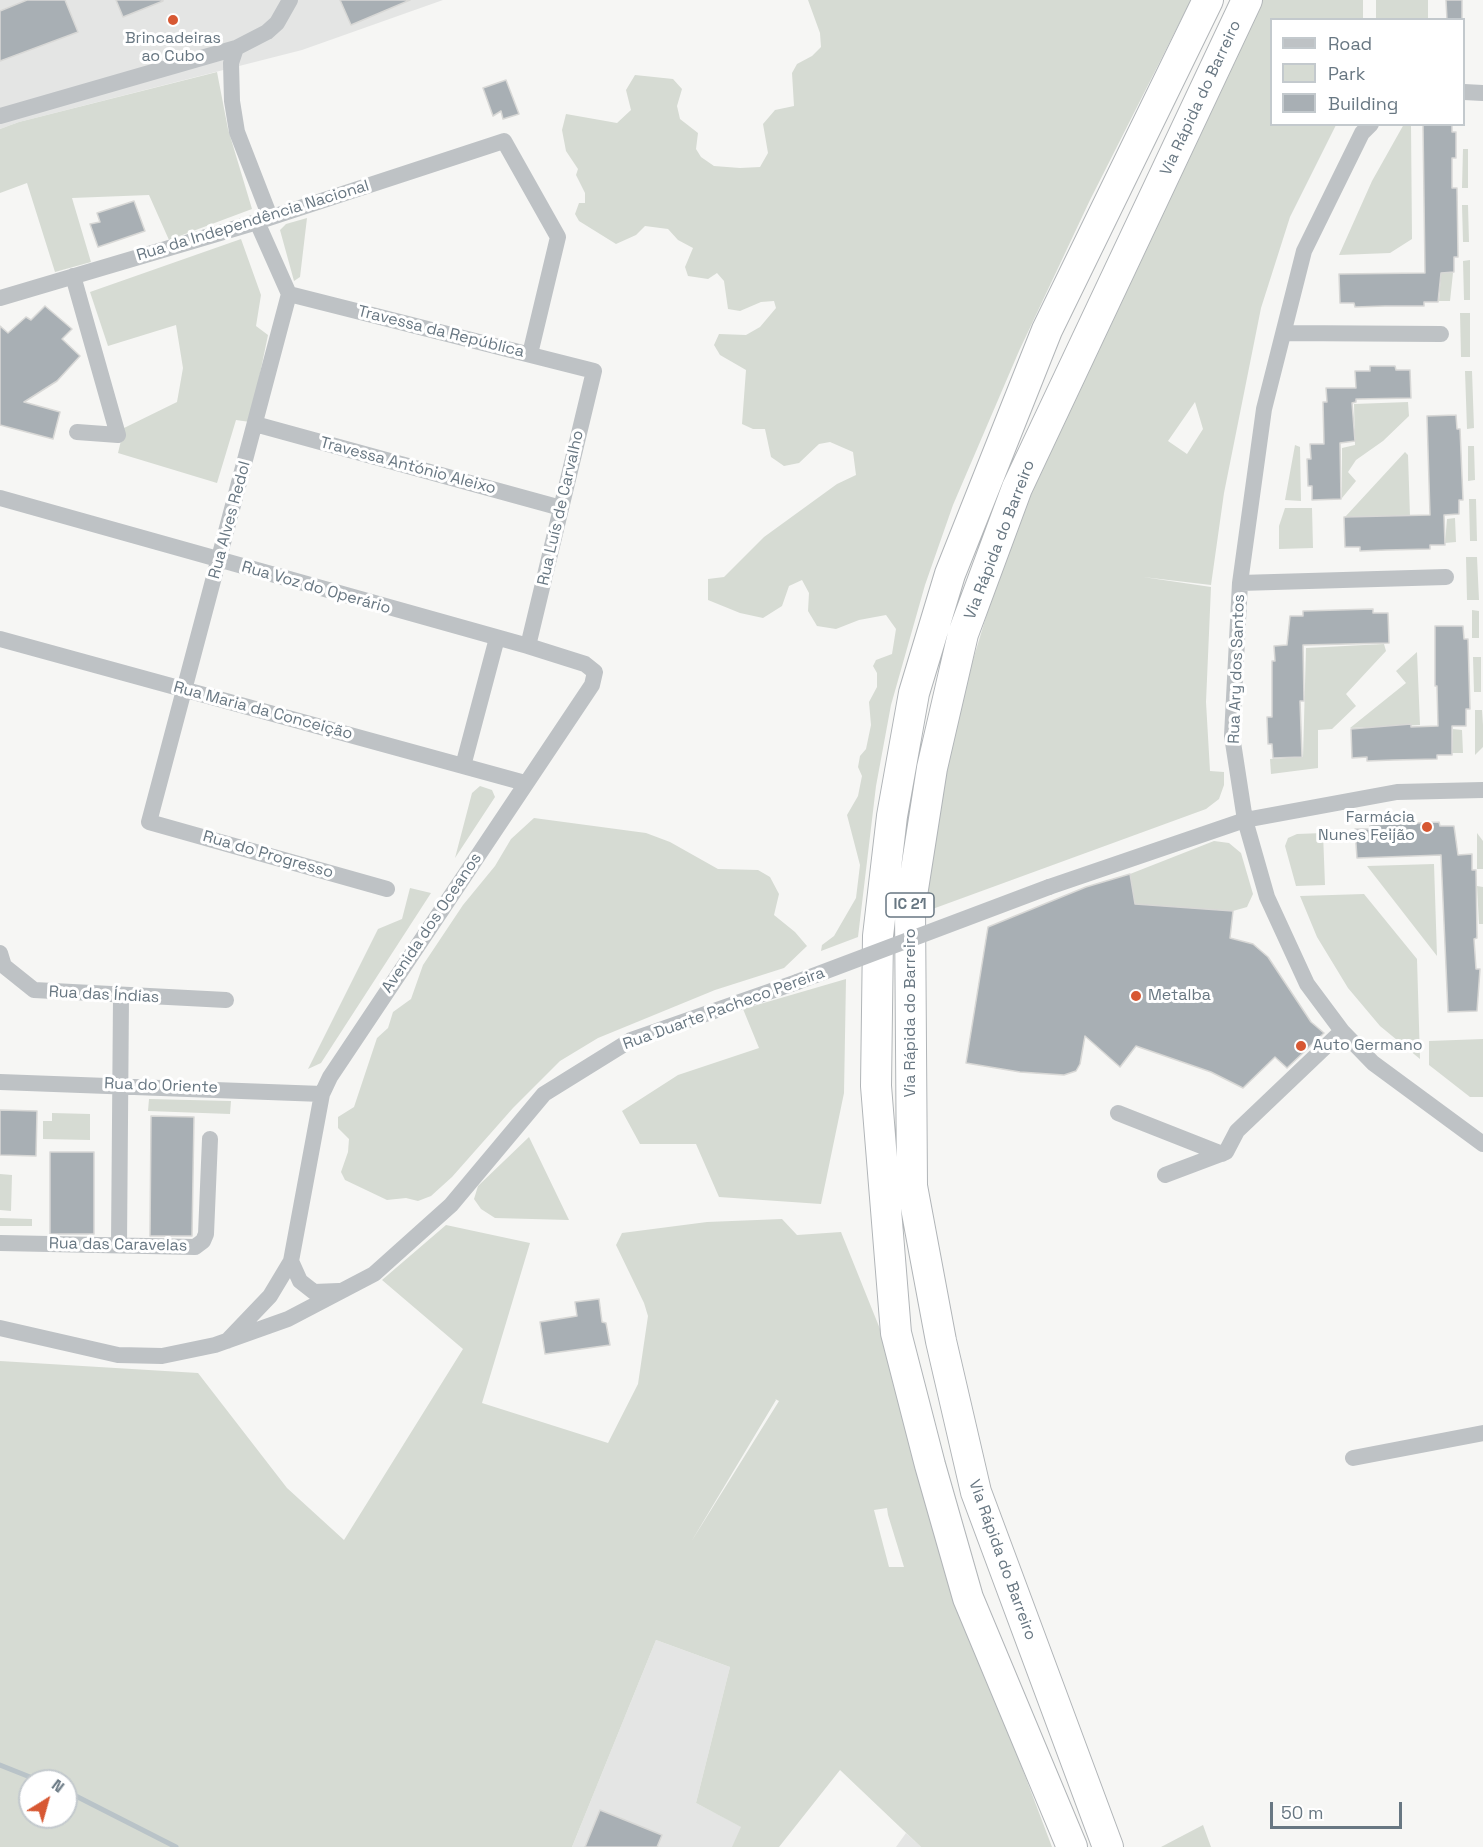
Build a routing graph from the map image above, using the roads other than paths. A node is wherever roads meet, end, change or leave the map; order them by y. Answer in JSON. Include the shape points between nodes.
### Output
{"nodes":[{"id":1,"x":290,"y":0,"type":"edge"},
{"id":2,"x":1208,"y":0,"type":"edge"},
{"id":3,"x":1247,"y":0,"type":"edge"},
{"id":4,"x":236,"y":48,"type":"junction"},
{"id":5,"x":1465,"y":92,"type":"edge"},
{"id":6,"x":1483,"y":93,"type":"edge"},
{"id":7,"x":0,"y":116,"type":"edge"},
{"id":8,"x":1369,"y":126,"type":"edge"},
{"id":9,"x":264,"y":219,"type":"junction"},
{"id":10,"x":73,"y":276,"type":"junction"},
{"id":11,"x":289,"y":294,"type":"junction"},
{"id":12,"x":0,"y":298,"type":"edge"},
{"id":13,"x":1284,"y":333,"type":"junction"},
{"id":14,"x":1441,"y":334,"type":"dead end"},
{"id":15,"x":530,"y":354,"type":"junction"},
{"id":16,"x":594,"y":371,"type":"joint"},
{"id":17,"x":255,"y":424,"type":"junction"},
{"id":18,"x":77,"y":432,"type":"dead end"},
{"id":19,"x":0,"y":498,"type":"edge"},
{"id":20,"x":561,"y":508,"type":"junction"},
{"id":21,"x":219,"y":561,"type":"junction"},
{"id":22,"x":1446,"y":577,"type":"dead end"},
{"id":23,"x":1240,"y":583,"type":"junction"},
{"id":24,"x":497,"y":638,"type":"junction"},
{"id":25,"x":0,"y":639,"type":"edge"},
{"id":26,"x":528,"y":646,"type":"junction"},
{"id":27,"x":186,"y":689,"type":"junction"},
{"id":28,"x":463,"y":766,"type":"junction"},
{"id":29,"x":525,"y":783,"type":"junction"},
{"id":30,"x":1483,"y":790,"type":"edge"},
{"id":31,"x":1245,"y":820,"type":"junction"},
{"id":32,"x":149,"y":822,"type":"joint"},
{"id":33,"x":387,"y":889,"type":"dead end"},
{"id":34,"x":0,"y":953,"type":"edge"},
{"id":35,"x":121,"y":997,"type":"junction"},
{"id":36,"x":226,"y":1000,"type":"dead end"},
{"id":37,"x":1342,"y":1031,"type":"junction"},
{"id":38,"x":0,"y":1082,"type":"edge"},
{"id":39,"x":120,"y":1086,"type":"junction"},
{"id":40,"x":322,"y":1094,"type":"junction"},
{"id":41,"x":1118,"y":1113,"type":"dead end"},
{"id":42,"x":210,"y":1139,"type":"dead end"},
{"id":43,"x":1483,"y":1144,"type":"edge"},
{"id":44,"x":1222,"y":1154,"type":"junction"},
{"id":45,"x":1165,"y":1175,"type":"dead end"},
{"id":46,"x":0,"y":1244,"type":"edge"},
{"id":47,"x":119,"y":1245,"type":"junction"},
{"id":48,"x":291,"y":1261,"type":"junction"},
{"id":49,"x":346,"y":1290,"type":"junction"},
{"id":50,"x":0,"y":1328,"type":"edge"},
{"id":51,"x":227,"y":1341,"type":"junction"},
{"id":52,"x":1483,"y":1433,"type":"edge"},
{"id":53,"x":1353,"y":1458,"type":"dead end"},
{"id":54,"x":1072,"y":1847,"type":"edge"},
{"id":55,"x":1108,"y":1847,"type":"edge"}],
"edges":[{"from":1,"to":4,"type":"street","via":[[267,32]]},
{"from":2,"to":54,"type":"highway","name":"Via Rápida do Barreiro","number":"IC 21","via":[[1047,330],[950,574],[914,693],[892,816],[878,936],[876,1086],[896,1334],[968,1598]]},
{"from":3,"to":55,"type":"highway","name":"Via Rápida do Barreiro","number":"IC 21","via":[[1017,488],[963,634],[932,768],[910,908],[912,1186],[941,1341],[976,1492]]},
{"from":4,"to":7,"type":"street"},
{"from":4,"to":9,"type":"street","via":[[231,73],[237,132]]},
{"from":5,"to":6,"type":"street"},
{"from":8,"to":13,"type":"street","name":"Rua Ary dos Santos","via":[[1362,133],[1305,251]]},
{"from":9,"to":10,"type":"street","name":"Rua da Independência Nacional"},
{"from":9,"to":11,"type":"street"},
{"from":9,"to":15,"type":"street","name":"Rua da Independência Nacional","via":[[504,141],[558,237]]},
{"from":10,"to":12,"type":"street","name":"Rua da Independência Nacional"},
{"from":10,"to":18,"type":"street","via":[[118,435]]},
{"from":11,"to":15,"type":"street","name":"Travessa da República"},
{"from":11,"to":17,"type":"street","name":"Rua Alves Redol"},
{"from":13,"to":14,"type":"street"},
{"from":13,"to":23,"type":"street","name":"Rua Ary dos Santos","via":[[1264,409]]},
{"from":15,"to":16,"type":"street","name":"Travessa da República"},
{"from":16,"to":20,"type":"street","name":"Rua Luís de Carvalho"},
{"from":17,"to":20,"type":"street","name":"Travessa António Aleixo"},
{"from":17,"to":21,"type":"street","name":"Rua Alves Redol"},
{"from":19,"to":21,"type":"street","name":"Rua Voz do Operário"},
{"from":20,"to":26,"type":"street","name":"Rua Luís de Carvalho"},
{"from":21,"to":24,"type":"street","name":"Rua Voz do Operário"},
{"from":21,"to":27,"type":"street","name":"Rua Alves Redol"},
{"from":22,"to":23,"type":"street"},
{"from":23,"to":31,"type":"street","name":"Rua Ary dos Santos","via":[[1232,736]]},
{"from":24,"to":26,"type":"street","name":"Rua Voz do Operário"},
{"from":24,"to":28,"type":"street"},
{"from":25,"to":27,"type":"street","name":"Rua Maria da Conceição"},
{"from":26,"to":29,"type":"street","name":"Avenida dos Oceanos","via":[[585,664],[595,672],[592,685]]},
{"from":27,"to":28,"type":"street","name":"Rua Maria da Conceição"},
{"from":27,"to":32,"type":"street","name":"Rua Alves Redol"},
{"from":28,"to":29,"type":"street","name":"Rua Maria da Conceição"},
{"from":29,"to":40,"type":"street","name":"Avenida dos Oceanos"},
{"from":30,"to":31,"type":"street","name":"Rua Duarte Pacheco Pereira","via":[[1397,792]]},
{"from":31,"to":37,"type":"street","name":"Rua Ary dos Santos","via":[[1268,897],[1307,984]]},
{"from":31,"to":49,"type":"street","name":"Rua Duarte Pacheco Pereira","bridge":true,"via":[[630,1040],[544,1094],[451,1205],[374,1274]]},
{"from":32,"to":33,"type":"street","name":"Rua do Progresso"},
{"from":34,"to":35,"type":"street","name":"Rua das Índias","via":[[4,966],[34,990]]},
{"from":35,"to":36,"type":"street","name":"Rua das Índias"},
{"from":35,"to":39,"type":"street"},
{"from":37,"to":43,"type":"street","name":"Rua Ary dos Santos","via":[[1373,1063]]},
{"from":37,"to":44,"type":"street","via":[[1236,1131]]},
{"from":38,"to":39,"type":"street","name":"Rua do Oriente"},
{"from":39,"to":40,"type":"street","name":"Rua do Oriente"},
{"from":39,"to":47,"type":"street"},
{"from":40,"to":48,"type":"street","name":"Avenida dos Oceanos"},
{"from":41,"to":44,"type":"street"},
{"from":42,"to":47,"type":"street","name":"Rua das Caravelas","via":[[203,1241],[195,1247]]},
{"from":44,"to":45,"type":"street"},
{"from":46,"to":47,"type":"street","name":"Rua das Caravelas"},
{"from":48,"to":49,"type":"street","via":[[300,1281],[314,1292]]},
{"from":48,"to":51,"type":"street","name":"Avenida dos Oceanos","via":[[270,1296]]},
{"from":49,"to":51,"type":"street","name":"Rua Duarte Pacheco Pereira","via":[[288,1319]]},
{"from":50,"to":51,"type":"street","name":"Rua Duarte Pacheco Pereira","via":[[118,1355],[162,1356]]},
{"from":52,"to":53,"type":"street"}]}
